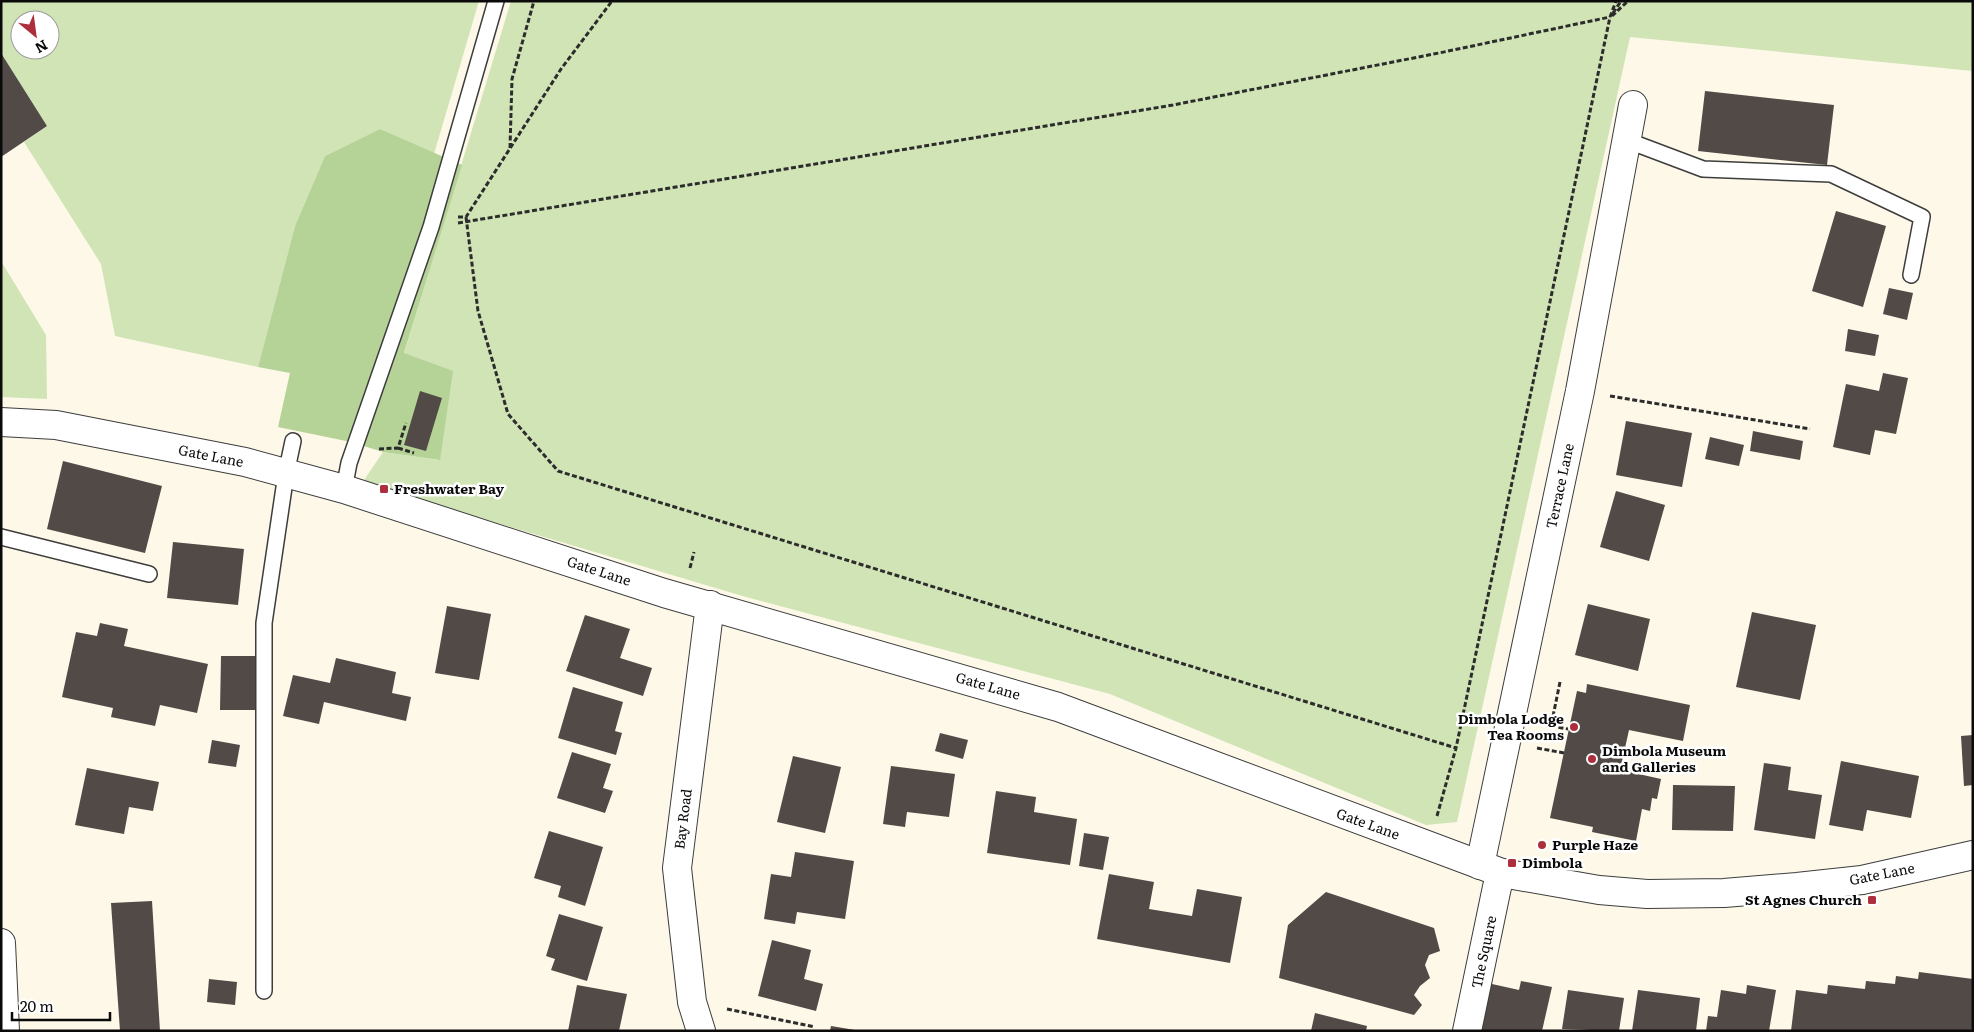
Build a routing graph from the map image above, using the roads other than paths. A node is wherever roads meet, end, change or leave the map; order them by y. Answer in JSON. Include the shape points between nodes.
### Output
{"nodes":[{"id":1,"x":496,"y":1,"type":"edge"},
{"id":2,"x":1633,"y":105,"type":"dead end"},
{"id":3,"x":1626,"y":140,"type":"junction"},
{"id":4,"x":1911,"y":275,"type":"dead end"},
{"id":5,"x":1,"y":422,"type":"edge"},
{"id":6,"x":293,"y":441,"type":"dead end"},
{"id":7,"x":286,"y":474,"type":"junction"},
{"id":8,"x":344,"y":489,"type":"junction"},
{"id":9,"x":1,"y":537,"type":"edge"},
{"id":10,"x":149,"y":574,"type":"dead end"},
{"id":11,"x":710,"y":605,"type":"junction"},
{"id":12,"x":1973,"y":855,"type":"edge"},
{"id":13,"x":1491,"y":869,"type":"junction"},
{"id":14,"x":1,"y":943,"type":"edge"},
{"id":15,"x":264,"y":991,"type":"dead end"},
{"id":16,"x":5,"y":1031,"type":"edge"},
{"id":17,"x":701,"y":1031,"type":"edge"},
{"id":18,"x":1467,"y":1031,"type":"edge"}],
"edges":[{"from":1,"to":8,"type":"lane","via":[[431,227],[349,463]]},
{"from":2,"to":3,"type":"street","name":"Terrace Lane"},
{"from":3,"to":4,"type":"lane","via":[[1703,169],[1831,174],[1922,217]]},
{"from":3,"to":13,"type":"street","name":"Terrace Lane"},
{"from":5,"to":7,"type":"street","name":"Gate Lane","via":[[56,425],[244,462]]},
{"from":6,"to":7,"type":"lane"},
{"from":7,"to":8,"type":"street","name":"Gate Lane"},
{"from":7,"to":15,"type":"lane","via":[[264,623]]},
{"from":8,"to":11,"type":"street","name":"Gate Lane"},
{"from":9,"to":10,"type":"lane"},
{"from":11,"to":13,"type":"street","name":"Gate Lane","via":[[1058,707]]},
{"from":11,"to":17,"type":"street","name":"Bay Road","via":[[677,868],[692,1002]]},
{"from":12,"to":13,"type":"street","name":"Gate Lane","via":[[1862,880],[1724,892],[1647,894],[1599,890]]},
{"from":13,"to":18,"type":"street","name":"The Square","via":[[1497,887]]},
{"from":14,"to":16,"type":"street"}]}
